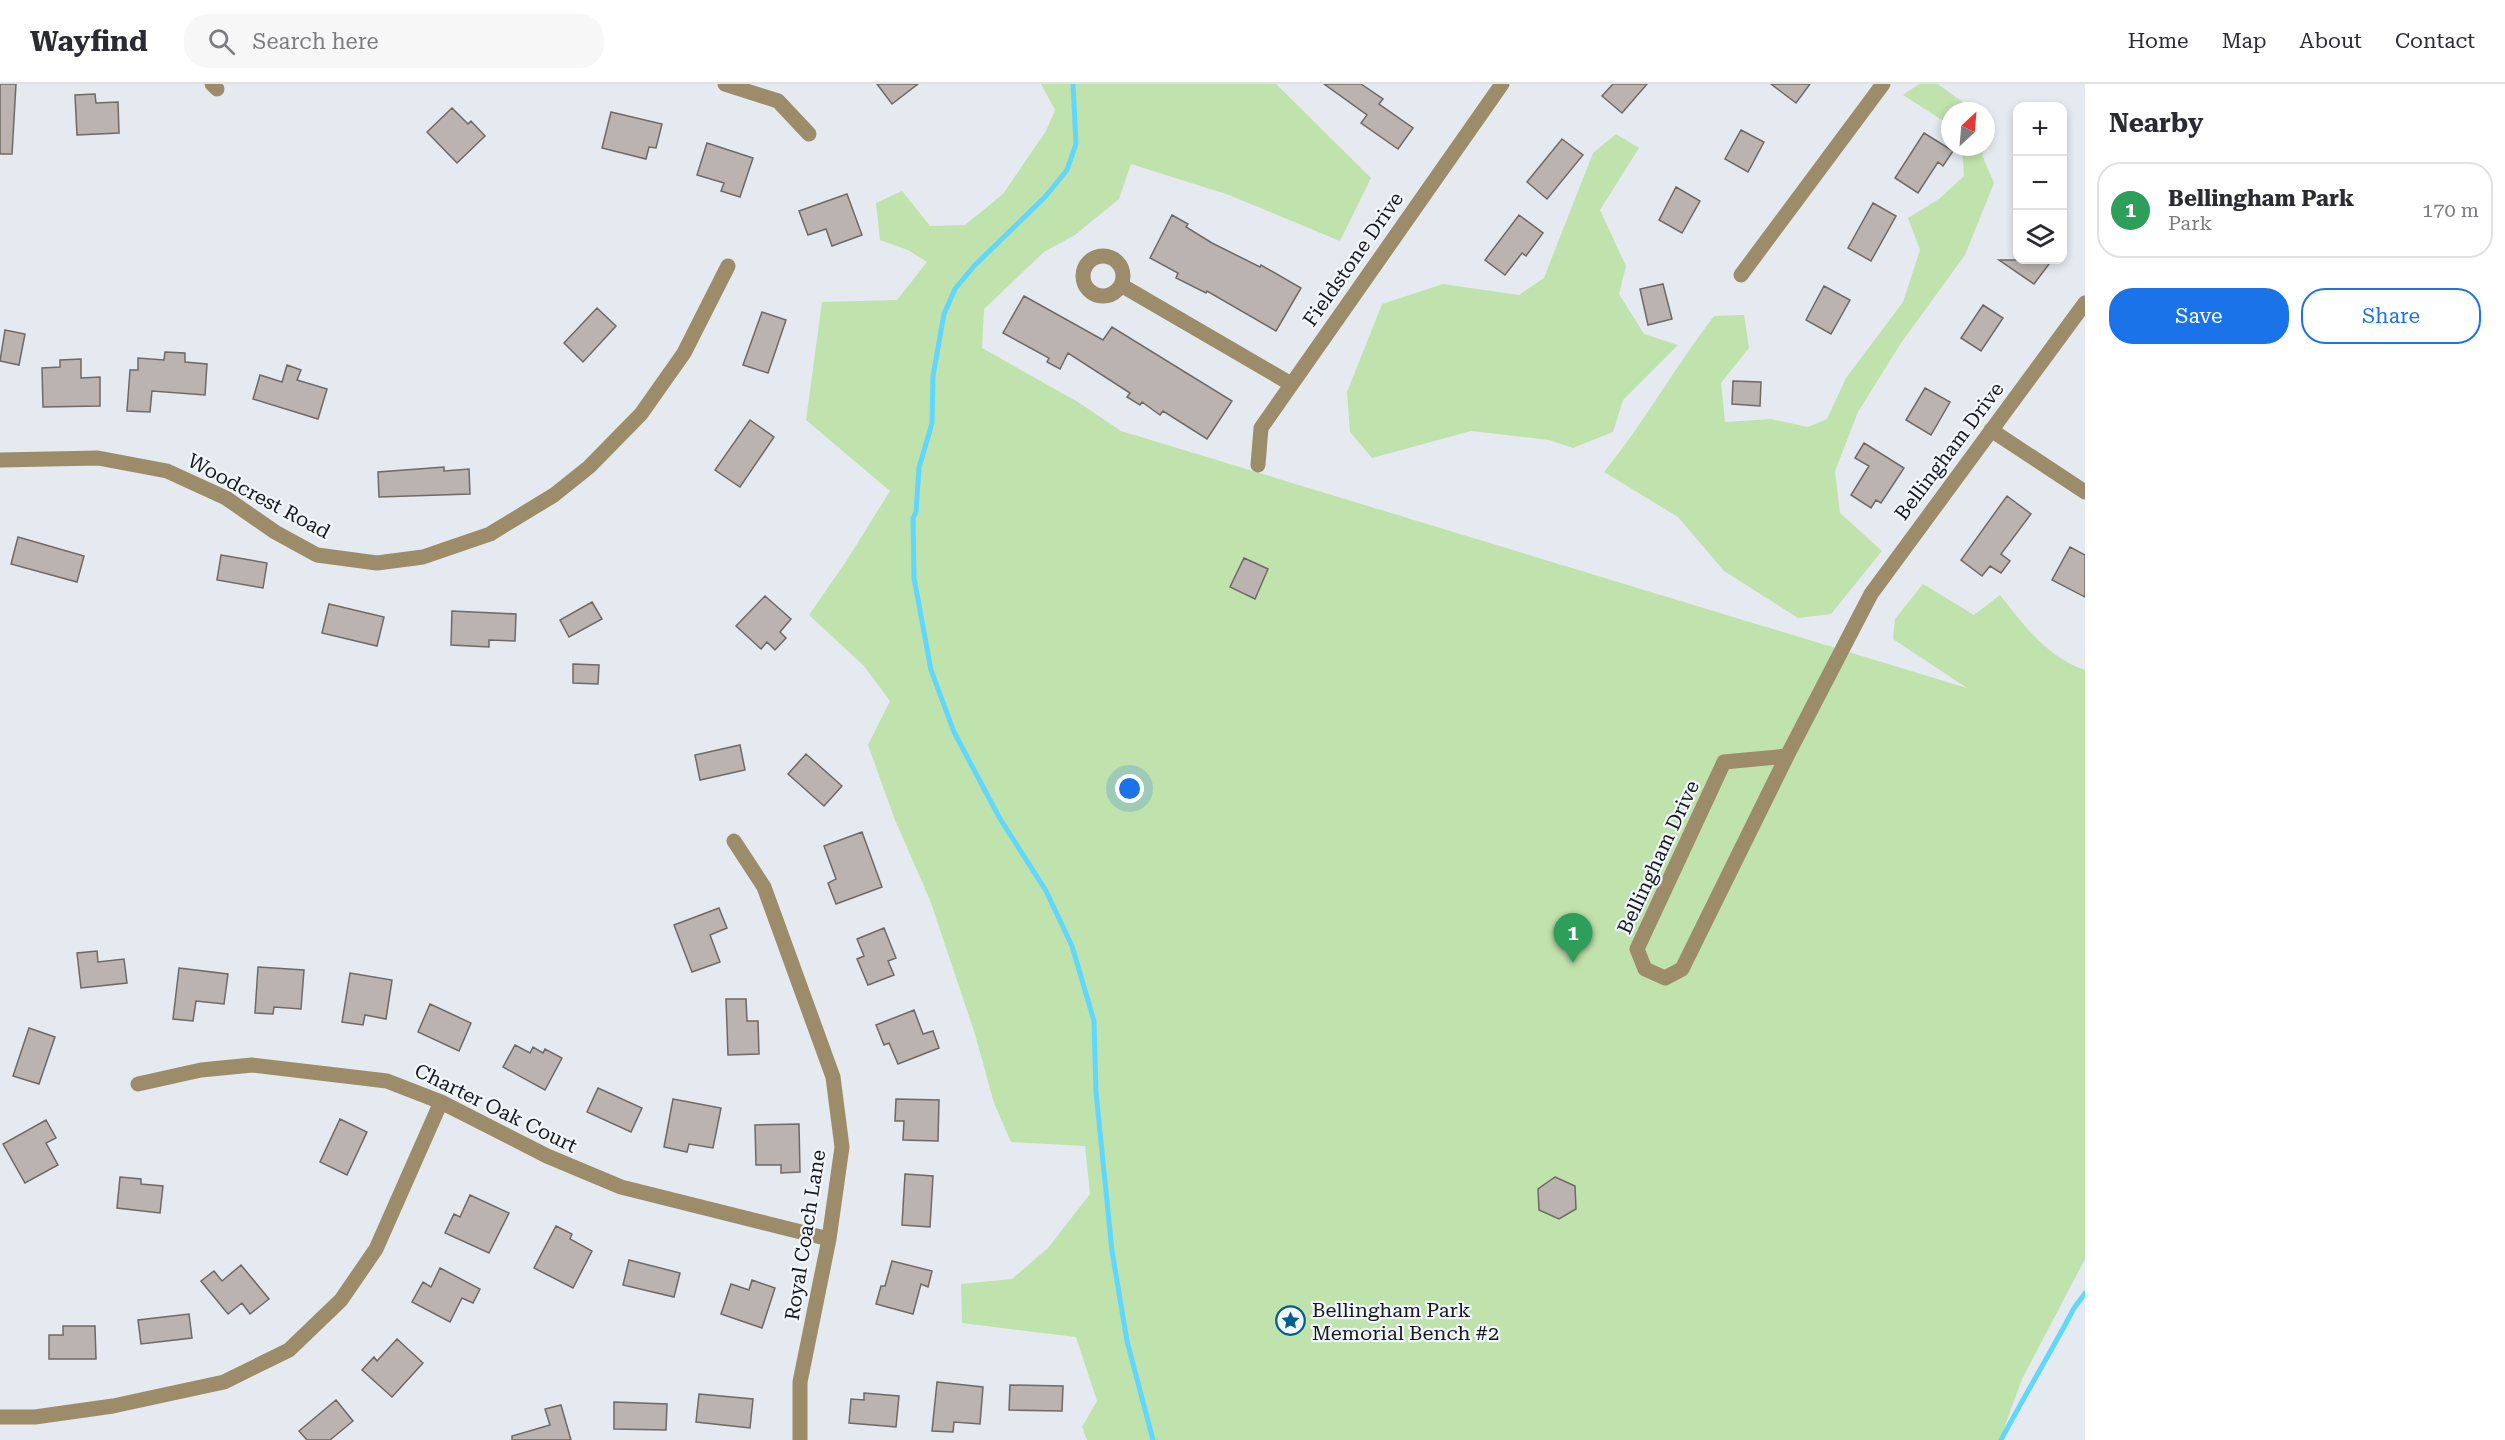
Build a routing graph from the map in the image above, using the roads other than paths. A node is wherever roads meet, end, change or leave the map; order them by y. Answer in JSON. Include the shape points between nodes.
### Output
{"nodes":[{"id":1,"x":725,"y":84,"type":"edge"},
{"id":2,"x":1502,"y":84,"type":"edge"},
{"id":3,"x":1883,"y":84,"type":"edge"},
{"id":4,"x":809,"y":134,"type":"dead end"},
{"id":5,"x":728,"y":266,"type":"dead end"},
{"id":6,"x":1741,"y":275,"type":"dead end"},
{"id":7,"x":1122,"y":285,"type":"dead end"},
{"id":8,"x":2085,"y":303,"type":"edge"},
{"id":9,"x":1291,"y":384,"type":"junction"},
{"id":10,"x":1991,"y":430,"type":"junction"},
{"id":11,"x":0,"y":460,"type":"edge"},
{"id":12,"x":1258,"y":465,"type":"dead end"},
{"id":13,"x":2085,"y":492,"type":"edge"},
{"id":14,"x":1787,"y":756,"type":"junction"},
{"id":15,"x":734,"y":841,"type":"dead end"},
{"id":16,"x":138,"y":1084,"type":"dead end"},
{"id":17,"x":441,"y":1102,"type":"junction"},
{"id":18,"x":830,"y":1239,"type":"junction"},
{"id":19,"x":0,"y":1417,"type":"edge"},
{"id":20,"x":800,"y":1440,"type":"edge"}],
"edges":[{"from":1,"to":4,"type":"street","via":[[778,101]]},
{"from":2,"to":9,"type":"street","name":"Fieldstone Drive"},
{"from":3,"to":6,"type":"street"},
{"from":5,"to":11,"type":"street","name":"Woodcrest Road","via":[[684,353],[641,414],[589,467],[554,495],[490,534],[423,557],[377,563],[317,555],[226,498],[167,471],[98,458]]},
{"from":7,"to":9,"type":"street"},
{"from":8,"to":10,"type":"street","name":"Bellingham Drive"},
{"from":9,"to":12,"type":"street","name":"Fieldstone Drive","via":[[1261,428]]},
{"from":10,"to":13,"type":"street"},
{"from":10,"to":14,"type":"street","name":"Bellingham Drive","via":[[1871,594]]},
{"from":14,"to":14,"type":"street","name":"Bellingham Drive","via":[[1724,762],[1637,949],[1645,969],[1665,978],[1682,969]]},
{"from":15,"to":18,"type":"street","name":"Royal Coach Lane","via":[[764,887],[833,1077],[842,1147]]},
{"from":16,"to":17,"type":"street","name":"Charter Oak Court","via":[[201,1070],[252,1065],[387,1081]]},
{"from":17,"to":18,"type":"street","name":"Charter Oak Court","via":[[547,1156],[621,1187]]},
{"from":17,"to":19,"type":"street","via":[[376,1249],[341,1300],[289,1350],[224,1382],[102,1407],[35,1417]]},
{"from":18,"to":20,"type":"street","name":"Royal Coach Lane","via":[[800,1382]]}]}
